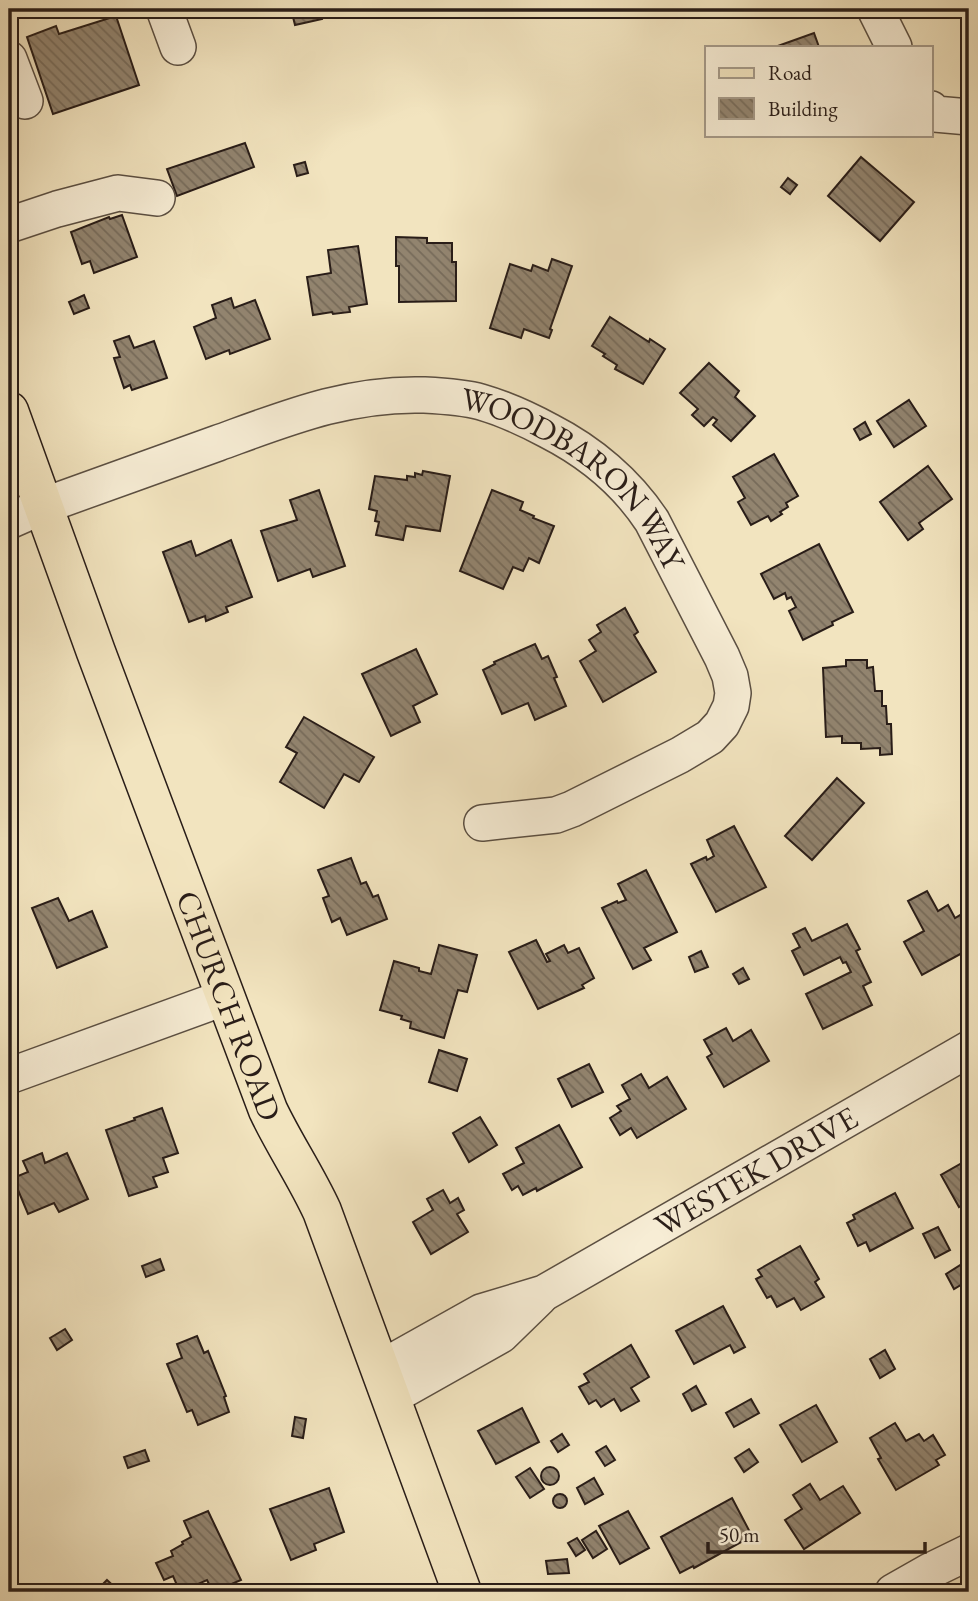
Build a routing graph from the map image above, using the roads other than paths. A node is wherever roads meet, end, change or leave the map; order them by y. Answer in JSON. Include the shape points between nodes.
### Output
{"nodes":[{"id":1,"x":164,"y":9,"type":"edge"},
{"id":2,"x":875,"y":9,"type":"edge"},
{"id":3,"x":894,"y":46,"type":"edge"},
{"id":4,"x":178,"y":47,"type":"dead end"},
{"id":5,"x":9,"y":59,"type":"edge"},
{"id":6,"x":25,"y":101,"type":"dead end"},
{"id":7,"x":932,"y":110,"type":"edge"},
{"id":8,"x":969,"y":117,"type":"edge"},
{"id":9,"x":158,"y":198,"type":"dead end"},
{"id":10,"x":9,"y":225,"type":"edge"},
{"id":11,"x":9,"y":411,"type":"edge"},
{"id":12,"x":43,"y":506,"type":"junction"},
{"id":13,"x":9,"y":521,"type":"edge"},
{"id":14,"x":482,"y":822,"type":"dead end"},
{"id":15,"x":226,"y":996,"type":"junction"},
{"id":16,"x":969,"y":1049,"type":"edge"},
{"id":17,"x":9,"y":1076,"type":"edge"},
{"id":18,"x":386,"y":1383,"type":"junction"},
{"id":19,"x":969,"y":1552,"type":"edge"},
{"id":20,"x":453,"y":1590,"type":"edge"},
{"id":21,"x":893,"y":1592,"type":"edge"}],
"edges":[{"from":1,"to":4,"type":"street"},
{"from":2,"to":3,"type":"street"},
{"from":5,"to":6,"type":"street"},
{"from":7,"to":8,"type":"street"},
{"from":9,"to":10,"type":"street","via":[[118,193]]},
{"from":11,"to":12,"type":"main road","name":"CHURCH ROAD"},
{"from":12,"to":13,"type":"street","name":"WOODBARON WAY"},
{"from":12,"to":14,"type":"street","name":"WOODBARON WAY","via":[[311,410],[362,398],[397,394],[480,401],[522,416],[569,442],[611,473],[652,521],[722,657],[730,676],[731,706],[710,737],[572,809],[556,815]]},
{"from":12,"to":15,"type":"main road","name":"CHURCH ROAD"},
{"from":15,"to":17,"type":"street"},
{"from":15,"to":18,"type":"main road","name":"CHURCH ROAD","via":[[268,1110],[322,1211]]},
{"from":16,"to":18,"type":"street","name":"WESTEK DRIVE","via":[[544,1293],[501,1335]]},
{"from":18,"to":20,"type":"main road","name":"CHURCH ROAD"},
{"from":19,"to":21,"type":"street"}]}
